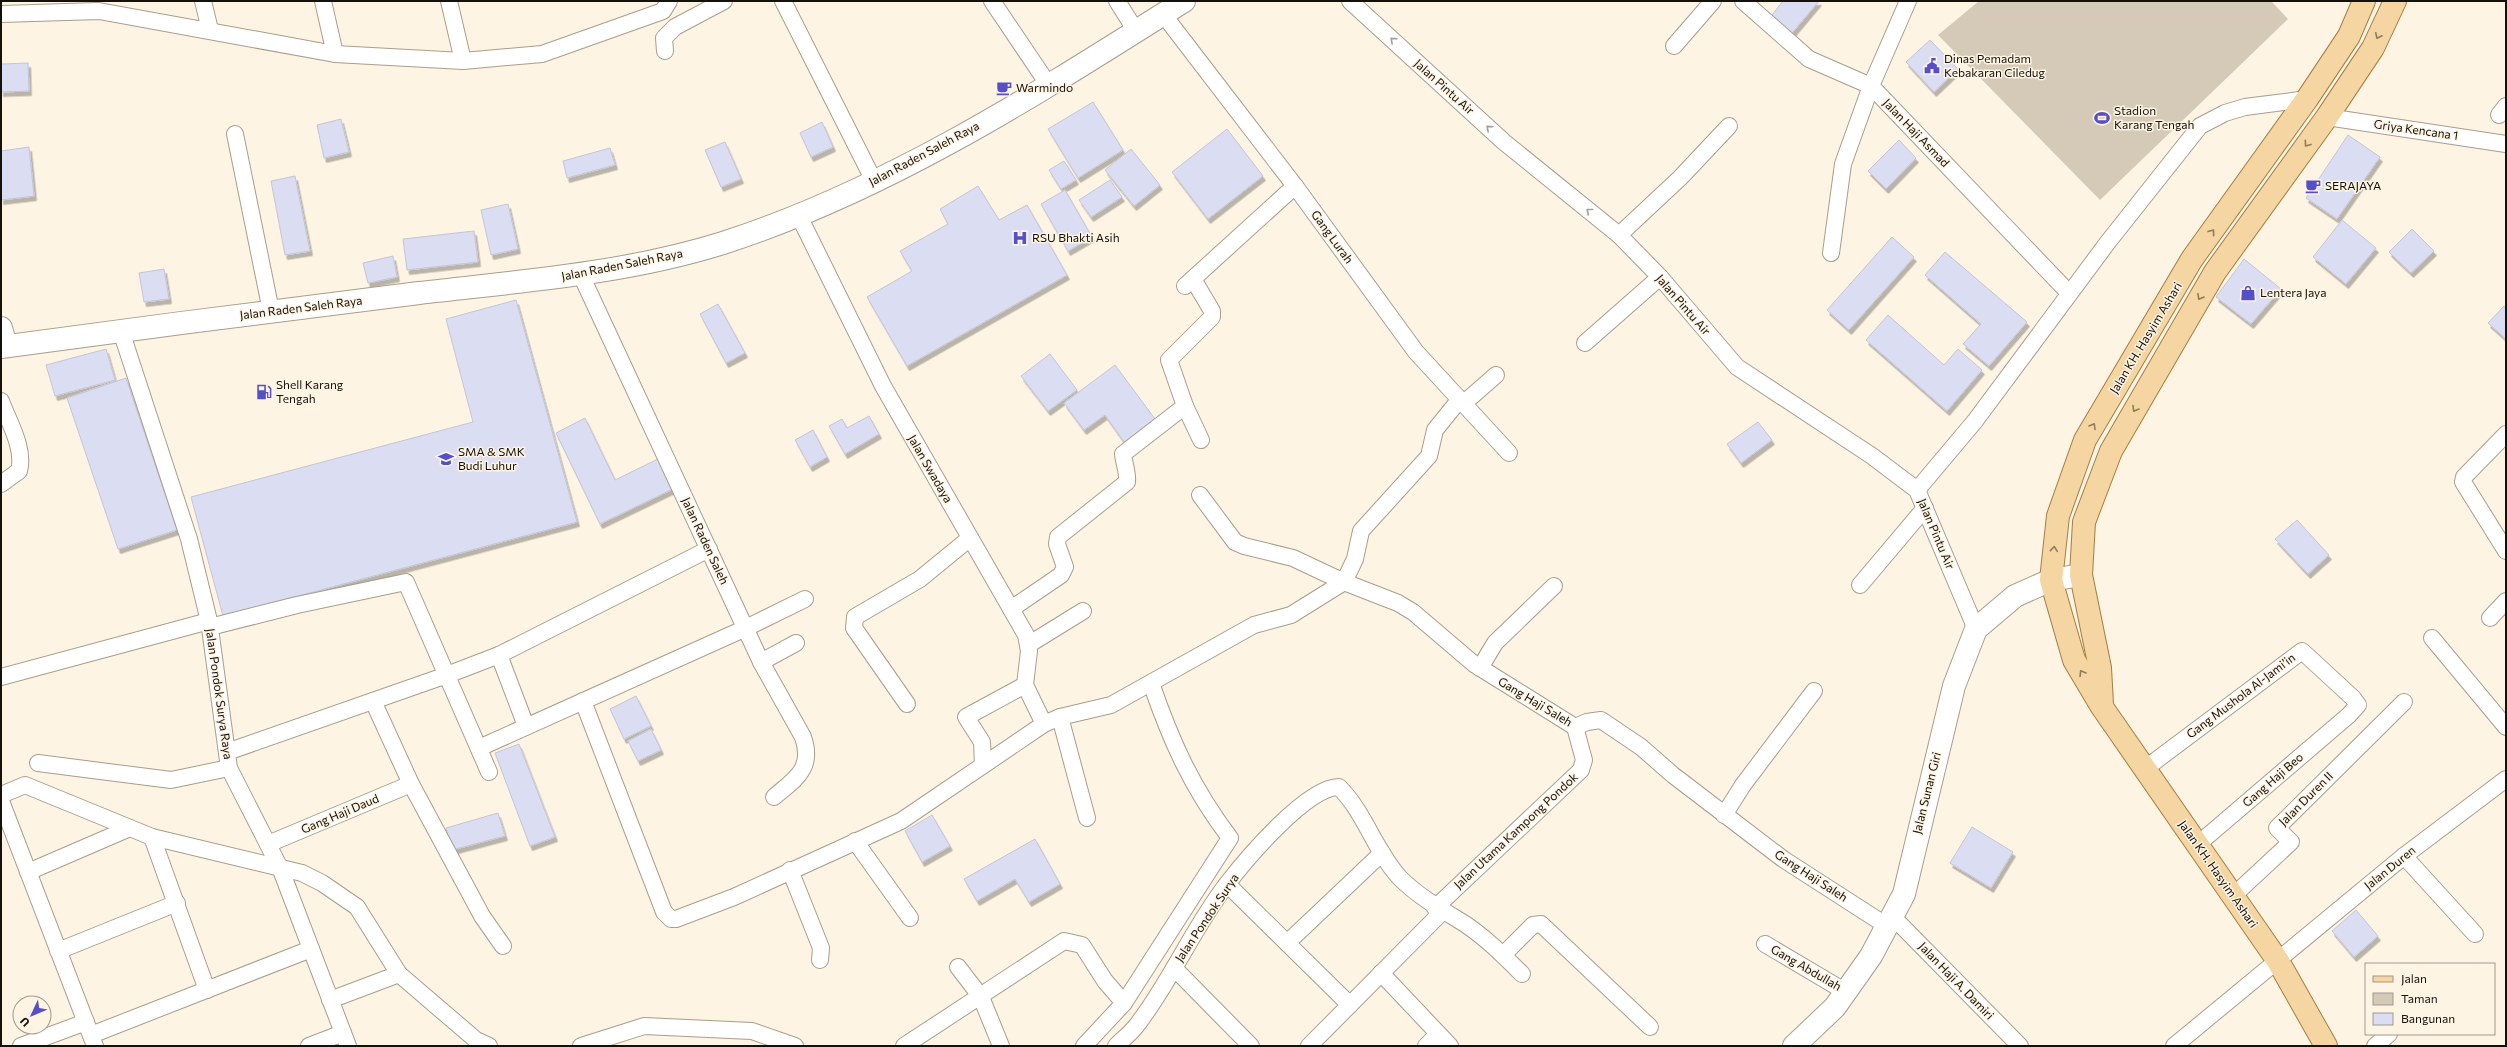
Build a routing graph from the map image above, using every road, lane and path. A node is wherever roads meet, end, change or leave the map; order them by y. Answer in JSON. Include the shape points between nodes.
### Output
{"nodes":[{"id":1,"x":204,"y":1,"type":"edge"},
{"id":2,"x":323,"y":1,"type":"edge"},
{"id":3,"x":449,"y":1,"type":"edge"},
{"id":4,"x":669,"y":1,"type":"edge"},
{"id":5,"x":724,"y":1,"type":"edge"},
{"id":6,"x":783,"y":1,"type":"edge"},
{"id":7,"x":992,"y":1,"type":"edge"},
{"id":8,"x":1117,"y":1,"type":"edge"},
{"id":9,"x":1184,"y":1,"type":"edge"},
{"id":10,"x":1350,"y":1,"type":"edge"},
{"id":11,"x":1713,"y":1,"type":"edge"},
{"id":12,"x":1744,"y":1,"type":"edge"},
{"id":13,"x":1908,"y":1,"type":"edge"},
{"id":14,"x":2364,"y":1,"type":"edge"},
{"id":15,"x":2395,"y":1,"type":"edge"},
{"id":16,"x":102,"y":6,"type":"edge"},
{"id":17,"x":1,"y":14,"type":"edge"},
{"id":18,"x":1163,"y":14,"type":"junction"},
{"id":19,"x":210,"y":30,"type":"junction"},
{"id":20,"x":1136,"y":31,"type":"junction"},
{"id":21,"x":1674,"y":46,"type":"dead end"},
{"id":22,"x":665,"y":51,"type":"dead end"},
{"id":23,"x":335,"y":54,"type":"junction"},
{"id":24,"x":463,"y":62,"type":"junction"},
{"id":25,"x":1048,"y":84,"type":"junction"},
{"id":26,"x":1871,"y":86,"type":"junction"},
{"id":27,"x":2307,"y":99,"type":"junction"},
{"id":28,"x":2327,"y":117,"type":"junction"},
{"id":29,"x":1729,"y":126,"type":"dead end"},
{"id":30,"x":235,"y":134,"type":"dead end"},
{"id":31,"x":2506,"y":144,"type":"edge"},
{"id":32,"x":874,"y":181,"type":"junction"},
{"id":33,"x":1295,"y":186,"type":"junction"},
{"id":34,"x":799,"y":216,"type":"junction"},
{"id":35,"x":1620,"y":235,"type":"junction"},
{"id":36,"x":1831,"y":252,"type":"dead end"},
{"id":37,"x":2192,"y":259,"type":"junction"},
{"id":38,"x":2215,"y":272,"type":"junction"},
{"id":39,"x":581,"y":275,"type":"junction"},
{"id":40,"x":1660,"y":277,"type":"junction"},
{"id":41,"x":2069,"y":293,"type":"junction"},
{"id":42,"x":271,"y":311,"type":"junction"},
{"id":43,"x":121,"y":331,"type":"junction"},
{"id":44,"x":3,"y":340,"type":"edge"},
{"id":45,"x":1585,"y":343,"type":"dead end"},
{"id":46,"x":1496,"y":375,"type":"dead end"},
{"id":47,"x":1462,"y":401,"type":"junction"},
{"id":48,"x":1,"y":402,"type":"edge"},
{"id":49,"x":1185,"y":406,"type":"junction"},
{"id":50,"x":2506,"y":434,"type":"edge"},
{"id":51,"x":1201,"y":440,"type":"dead end"},
{"id":52,"x":1509,"y":453,"type":"dead end"},
{"id":53,"x":1,"y":484,"type":"edge"},
{"id":54,"x":1917,"y":490,"type":"junction"},
{"id":55,"x":1200,"y":495,"type":"dead end"},
{"id":56,"x":1925,"y":508,"type":"junction"},
{"id":57,"x":970,"y":538,"type":"junction"},
{"id":58,"x":709,"y":549,"type":"junction"},
{"id":59,"x":2506,"y":551,"type":"edge"},
{"id":60,"x":2081,"y":575,"type":"junction"},
{"id":61,"x":2051,"y":580,"type":"junction"},
{"id":62,"x":1344,"y":582,"type":"junction"},
{"id":63,"x":1860,"y":585,"type":"dead end"},
{"id":64,"x":1554,"y":586,"type":"dead end"},
{"id":65,"x":805,"y":599,"type":"dead end"},
{"id":66,"x":2506,"y":601,"type":"edge"},
{"id":67,"x":1011,"y":609,"type":"junction"},
{"id":68,"x":1083,"y":611,"type":"dead end"},
{"id":69,"x":2490,"y":618,"type":"dead end"},
{"id":70,"x":210,"y":624,"type":"junction"},
{"id":71,"x":746,"y":628,"type":"junction"},
{"id":72,"x":1976,"y":629,"type":"junction"},
{"id":73,"x":2432,"y":638,"type":"dead end"},
{"id":74,"x":796,"y":643,"type":"dead end"},
{"id":75,"x":1028,"y":645,"type":"junction"},
{"id":76,"x":499,"y":655,"type":"junction"},
{"id":77,"x":761,"y":662,"type":"junction"},
{"id":78,"x":1480,"y":668,"type":"junction"},
{"id":79,"x":447,"y":675,"type":"junction"},
{"id":80,"x":1,"y":677,"type":"edge"},
{"id":81,"x":1151,"y":682,"type":"junction"},
{"id":82,"x":1025,"y":685,"type":"junction"},
{"id":83,"x":1814,"y":691,"type":"dead end"},
{"id":84,"x":373,"y":701,"type":"junction"},
{"id":85,"x":583,"y":701,"type":"junction"},
{"id":86,"x":2404,"y":702,"type":"dead end"},
{"id":87,"x":907,"y":704,"type":"dead end"},
{"id":88,"x":2102,"y":707,"type":"junction"},
{"id":89,"x":2349,"y":715,"type":"joint"},
{"id":90,"x":1060,"y":717,"type":"junction"},
{"id":91,"x":1044,"y":724,"type":"junction"},
{"id":92,"x":526,"y":726,"type":"junction"},
{"id":93,"x":1574,"y":727,"type":"junction"},
{"id":94,"x":2506,"y":727,"type":"edge"},
{"id":95,"x":479,"y":748,"type":"junction"},
{"id":96,"x":227,"y":752,"type":"junction"},
{"id":97,"x":38,"y":763,"type":"dead end"},
{"id":98,"x":983,"y":765,"type":"junction"},
{"id":99,"x":229,"y":768,"type":"junction"},
{"id":100,"x":2146,"y":768,"type":"junction"},
{"id":101,"x":489,"y":772,"type":"dead end"},
{"id":102,"x":2506,"y":779,"type":"edge"},
{"id":103,"x":412,"y":784,"type":"junction"},
{"id":104,"x":1,"y":795,"type":"edge"},
{"id":105,"x":774,"y":797,"type":"dead end"},
{"id":106,"x":1,"y":801,"type":"edge"},
{"id":107,"x":1724,"y":815,"type":"junction"},
{"id":108,"x":1087,"y":818,"type":"dead end"},
{"id":109,"x":130,"y":828,"type":"junction"},
{"id":110,"x":152,"y":837,"type":"junction"},
{"id":111,"x":855,"y":841,"type":"junction"},
{"id":112,"x":268,"y":844,"type":"junction"},
{"id":113,"x":2197,"y":845,"type":"junction"},
{"id":114,"x":1382,"y":853,"type":"junction"},
{"id":115,"x":2404,"y":856,"type":"junction"},
{"id":116,"x":281,"y":870,"type":"junction"},
{"id":117,"x":790,"y":870,"type":"junction"},
{"id":118,"x":28,"y":872,"type":"junction"},
{"id":119,"x":1227,"y":884,"type":"junction"},
{"id":120,"x":2233,"y":896,"type":"junction"},
{"id":121,"x":177,"y":903,"type":"junction"},
{"id":122,"x":1439,"y":910,"type":"junction"},
{"id":123,"x":910,"y":918,"type":"dead end"},
{"id":124,"x":1890,"y":921,"type":"junction"},
{"id":125,"x":2475,"y":934,"type":"dead end"},
{"id":126,"x":1287,"y":943,"type":"junction"},
{"id":127,"x":1765,"y":944,"type":"dead end"},
{"id":128,"x":503,"y":946,"type":"dead end"},
{"id":129,"x":311,"y":949,"type":"junction"},
{"id":130,"x":58,"y":951,"type":"junction"},
{"id":131,"x":1503,"y":955,"type":"junction"},
{"id":132,"x":820,"y":960,"type":"dead end"},
{"id":133,"x":2278,"y":961,"type":"junction"},
{"id":134,"x":958,"y":967,"type":"dead end"},
{"id":135,"x":1174,"y":968,"type":"junction"},
{"id":136,"x":1381,"y":973,"type":"junction"},
{"id":137,"x":399,"y":974,"type":"junction"},
{"id":138,"x":1522,"y":974,"type":"dead end"},
{"id":139,"x":207,"y":990,"type":"junction"},
{"id":140,"x":1846,"y":992,"type":"junction"},
{"id":141,"x":980,"y":997,"type":"junction"},
{"id":142,"x":330,"y":1000,"type":"junction"},
{"id":143,"x":1124,"y":1003,"type":"junction"},
{"id":144,"x":1350,"y":1005,"type":"junction"},
{"id":145,"x":1650,"y":1027,"type":"dead end"},
{"id":146,"x":752,"y":1031,"type":"junction"},
{"id":147,"x":90,"y":1034,"type":"edge"},
{"id":148,"x":1438,"y":1034,"type":"junction"},
{"id":149,"x":2388,"y":1035,"type":"edge"},
{"id":150,"x":622,"y":1039,"type":"edge"},
{"id":151,"x":345,"y":1040,"type":"edge"},
{"id":152,"x":21,"y":1046,"type":"edge"},
{"id":153,"x":309,"y":1046,"type":"edge"},
{"id":154,"x":489,"y":1046,"type":"edge"},
{"id":155,"x":581,"y":1046,"type":"edge"},
{"id":156,"x":757,"y":1046,"type":"edge"},
{"id":157,"x":795,"y":1046,"type":"edge"},
{"id":158,"x":904,"y":1046,"type":"edge"},
{"id":159,"x":1001,"y":1046,"type":"edge"},
{"id":160,"x":1084,"y":1046,"type":"edge"},
{"id":161,"x":1116,"y":1046,"type":"edge"},
{"id":162,"x":1251,"y":1046,"type":"edge"},
{"id":163,"x":1309,"y":1046,"type":"edge"},
{"id":164,"x":1426,"y":1046,"type":"edge"},
{"id":165,"x":1450,"y":1046,"type":"edge"},
{"id":166,"x":1794,"y":1046,"type":"edge"},
{"id":167,"x":2020,"y":1046,"type":"edge"},
{"id":168,"x":2174,"y":1046,"type":"edge"},
{"id":169,"x":2326,"y":1046,"type":"edge"},
{"id":170,"x":2375,"y":1046,"type":"edge"}],
"edges":[{"from":1,"to":19,"type":"street"},
{"from":2,"to":23,"type":"street"},
{"from":3,"to":24,"type":"street"},
{"from":4,"to":24,"type":"street","via":[[663,11],[542,54]]},
{"from":5,"to":22,"type":"street","via":[[676,27],[664,38]]},
{"from":6,"to":32,"type":"street"},
{"from":7,"to":25,"type":"street"},
{"from":8,"to":20,"type":"street"},
{"from":9,"to":18,"type":"main road","name":"Jalan Raden Saleh Raya"},
{"from":35,"to":10,"type":"street","name":"Jalan Pintu Air","one_way":true,"via":[[1504,142]]},
{"from":11,"to":21,"type":"street"},
{"from":12,"to":26,"type":"street","name":"Jalan Haji Asmad","via":[[1809,59]]},
{"from":13,"to":26,"type":"street"},
{"from":14,"to":27,"type":"main road","name":"Jalan KH. Hasyim Ashari","via":[[2349,36]]},
{"from":15,"to":28,"type":"main road","name":"Jalan KH. Hasyim Ashari","one_way":true,"via":[[2373,48]]},
{"from":16,"to":17,"type":"street"},
{"from":16,"to":19,"type":"street"},
{"from":18,"to":20,"type":"main road","name":"Jalan Raden Saleh Raya"},
{"from":18,"to":33,"type":"street","name":"Gang Lurah"},
{"from":19,"to":23,"type":"street"},
{"from":20,"to":25,"type":"main road","name":"Jalan Raden Saleh Raya"},
{"from":23,"to":24,"type":"street"},
{"from":25,"to":32,"type":"main road","name":"Jalan Raden Saleh Raya","via":[[960,136]]},
{"from":26,"to":36,"type":"street","via":[[1843,164]]},
{"from":26,"to":41,"type":"street","name":"Jalan Haji Asmad"},
{"from":37,"to":27,"type":"main road","name":"Jalan KH. Hasyim Ashari","one_way":true},
{"from":27,"to":41,"type":"street","via":[[2245,107],[2225,113],[2200,126]]},
{"from":28,"to":31,"type":"street","name":"Griya Kencana 1"},
{"from":28,"to":38,"type":"main road","name":"Jalan KH. Hasyim Ashari","one_way":true},
{"from":29,"to":35,"type":"street","via":[[1680,178]]},
{"from":30,"to":42,"type":"street"},
{"from":32,"to":34,"type":"main road","name":"Jalan Raden Saleh Raya"},
{"from":33,"to":47,"type":"street","name":"Gang Lurah","via":[[1416,352]]},
{"from":33,"to":49,"type":"street","via":[[1189,282],[1212,311],[1212,317],[1169,360]]},
{"from":34,"to":39,"type":"main road","name":"Jalan Raden Saleh Raya","via":[[722,243],[666,259]]},
{"from":34,"to":57,"type":"street","name":"Jalan Swadaya","via":[[883,386]]},
{"from":35,"to":40,"type":"street","name":"Jalan Pintu Air"},
{"from":37,"to":38,"type":"main road"},
{"from":61,"to":37,"type":"main road","name":"Jalan KH. Hasyim Ashari","one_way":true,"via":[[2058,516],[2085,440]]},
{"from":38,"to":60,"type":"main road","name":"Jalan KH. Hasyim Ashari","one_way":true,"via":[[2110,451],[2084,522]]},
{"from":39,"to":42,"type":"main road","name":"Jalan Raden Saleh Raya"},
{"from":39,"to":58,"type":"street","name":"Jalan Raden Saleh"},
{"from":40,"to":45,"type":"street"},
{"from":40,"to":54,"type":"street","name":"Jalan Pintu Air","via":[[1737,367],[1872,456]]},
{"from":41,"to":54,"type":"street","via":[[1975,421]]},
{"from":42,"to":43,"type":"main road","name":"Jalan Raden Saleh Raya"},
{"from":43,"to":44,"type":"main road","name":"Jalan Raden Saleh Raya"},
{"from":43,"to":70,"type":"street","name":"Jalan Pondok Surya Raya","via":[[189,539]]},
{"from":46,"to":47,"type":"street"},
{"from":47,"to":52,"type":"street","name":"Gang Lurah"},
{"from":47,"to":62,"type":"street","via":[[1435,430],[1429,456],[1361,532],[1355,559]]},
{"from":48,"to":53,"type":"street","via":[[21,453],[21,463],[19,472]]},
{"from":49,"to":51,"type":"street"},
{"from":49,"to":67,"type":"street","via":[[1123,454],[1128,473],[1127,482],[1058,537],[1057,544],[1065,567],[1061,575]]},
{"from":50,"to":59,"type":"street","via":[[2462,482]]},
{"from":54,"to":56,"type":"street","name":"Jalan Pintu Air"},
{"from":55,"to":62,"type":"street","name":"Gang Haji Saleh","via":[[1235,542],[1293,558]]},
{"from":56,"to":63,"type":"street"},
{"from":56,"to":72,"type":"street","name":"Jalan Pintu Air"},
{"from":57,"to":67,"type":"street","name":"Jalan Swadaya"},
{"from":57,"to":87,"type":"street","via":[[920,579],[855,617],[854,628]]},
{"from":58,"to":71,"type":"street","name":"Jalan Raden Saleh"},
{"from":58,"to":76,"type":"street"},
{"from":60,"to":61,"type":"main road","name":"Jalan Sunan Giri"},
{"from":60,"to":88,"type":"main road","name":"Jalan KH. Hasyim Ashari","via":[[2100,668]]},
{"from":61,"to":72,"type":"main road","name":"Jalan Sunan Giri","via":[[2015,596]]},
{"from":88,"to":61,"type":"main road","name":"Jalan KH. Hasyim Ashari","one_way":true,"via":[[2074,660]]},
{"from":62,"to":78,"type":"street","name":"Gang Haji Saleh","via":[[1403,606]]},
{"from":62,"to":81,"type":"street","via":[[1291,615],[1254,625]]},
{"from":64,"to":78,"type":"street","via":[[1495,643]]},
{"from":65,"to":71,"type":"street"},
{"from":66,"to":69,"type":"street"},
{"from":67,"to":75,"type":"street","name":"Jalan Swadaya","via":[[1026,635]]},
{"from":68,"to":75,"type":"street"},
{"from":70,"to":79,"type":"street","via":[[406,582]]},
{"from":70,"to":80,"type":"street"},
{"from":70,"to":96,"type":"street","name":"Jalan Pondok Surya Raya"},
{"from":71,"to":77,"type":"street","name":"Jalan Raden Saleh"},
{"from":71,"to":85,"type":"street"},
{"from":72,"to":124,"type":"main road","name":"Jalan Sunan Giri","via":[[1954,686],[1904,894]]},
{"from":73,"to":94,"type":"street"},
{"from":74,"to":77,"type":"street"},
{"from":75,"to":82,"type":"street","name":"Jalan Swadaya"},
{"from":76,"to":79,"type":"street"},
{"from":76,"to":92,"type":"street"},
{"from":77,"to":105,"type":"street","name":"Jalan Raden Saleh","via":[[803,737],[807,750],[806,763],[800,774]]},
{"from":78,"to":93,"type":"street","name":"Gang Haji Saleh"},
{"from":79,"to":84,"type":"street"},
{"from":79,"to":95,"type":"street"},
{"from":81,"to":90,"type":"street","via":[[1111,705]]},
{"from":81,"to":143,"type":"street","via":[[1168,734],[1192,781],[1230,838]]},
{"from":82,"to":91,"type":"street"},
{"from":82,"to":98,"type":"street","via":[[966,717],[982,742]]},
{"from":83,"to":107,"type":"street","via":[[1743,785]]},
{"from":84,"to":96,"type":"street"},
{"from":84,"to":103,"type":"street"},
{"from":85,"to":92,"type":"street"},
{"from":85,"to":117,"type":"street","via":[[664,912],[670,919],[734,897]]},
{"from":86,"to":120,"type":"street","name":"Jalan Duren II","via":[[2277,828],[2291,842]]},
{"from":88,"to":100,"type":"main road","name":"Jalan KH. Hasyim Ashari"},
{"from":89,"to":100,"type":"street","name":"Gang Mushola Al-Jami’in","via":[[2358,705],[2353,698],[2302,651]]},
{"from":89,"to":113,"type":"street","name":"Gang Haji Beo"},
{"from":90,"to":91,"type":"street"},
{"from":90,"to":108,"type":"street"},
{"from":91,"to":98,"type":"street"},
{"from":92,"to":95,"type":"street"},
{"from":93,"to":107,"type":"street","name":"Gang Haji Saleh","via":[[1601,720],[1641,747]]},
{"from":93,"to":122,"type":"street","name":"Jalan Utama Kampong Pondok","via":[[1584,760],[1581,770]]},
{"from":95,"to":101,"type":"street"},
{"from":96,"to":99,"type":"street","name":"Jalan Pondok Surya Raya"},
{"from":97,"to":99,"type":"street","via":[[171,780]]},
{"from":98,"to":111,"type":"street","via":[[901,820]]},
{"from":99,"to":112,"type":"street","name":"Jalan Pondok Surya Raya"},
{"from":100,"to":113,"type":"main road","name":"Jalan KH. Hasyim Ashari"},
{"from":102,"to":115,"type":"street","name":"Jalan Duren"},
{"from":103,"to":112,"type":"street","name":"Gang Haji Daud"},
{"from":103,"to":128,"type":"street","via":[[482,916]]},
{"from":104,"to":109,"type":"street","via":[[25,785]]},
{"from":106,"to":118,"type":"street"},
{"from":107,"to":124,"type":"street","name":"Gang Haji Saleh","via":[[1783,859]]},
{"from":109,"to":110,"type":"street"},
{"from":109,"to":118,"type":"street"},
{"from":110,"to":116,"type":"street"},
{"from":110,"to":121,"type":"street"},
{"from":111,"to":117,"type":"street"},
{"from":111,"to":123,"type":"street"},
{"from":112,"to":116,"type":"street","name":"Jalan Pondok Surya Raya"},
{"from":113,"to":120,"type":"main road","name":"Jalan KH. Hasyim Ashari"},
{"from":114,"to":119,"type":"street","name":"Jalan Pondok Surya","via":[[1349,797],[1339,787],[1329,787],[1308,799],[1282,823]]},
{"from":114,"to":122,"type":"street","via":[[1400,878]]},
{"from":114,"to":126,"type":"street"},
{"from":115,"to":125,"type":"street"},
{"from":115,"to":133,"type":"street","name":"Jalan Duren"},
{"from":116,"to":129,"type":"street","name":"Jalan Pondok Surya Raya"},
{"from":116,"to":137,"type":"street","via":[[302,873],[358,907]]},
{"from":117,"to":132,"type":"street","via":[[821,948]]},
{"from":118,"to":130,"type":"street"},
{"from":119,"to":126,"type":"street"},
{"from":119,"to":135,"type":"street","name":"Jalan Pondok Surya"},
{"from":120,"to":133,"type":"main road","name":"Jalan KH. Hasyim Ashari"},
{"from":121,"to":130,"type":"street"},
{"from":121,"to":139,"type":"street"},
{"from":122,"to":131,"type":"street","via":[[1457,919]]},
{"from":122,"to":136,"type":"street","name":"Jalan Utama Kampong Pondok"},
{"from":124,"to":140,"type":"main road","name":"Jalan Sunan Giri","via":[[1872,956]]},
{"from":124,"to":167,"type":"street","name":"Jalan Haji A. Damiri"},
{"from":126,"to":144,"type":"street"},
{"from":127,"to":140,"type":"street","name":"Gang Abdullah"},
{"from":129,"to":139,"type":"street"},
{"from":129,"to":142,"type":"street","name":"Jalan Pondok Surya Raya"},
{"from":130,"to":147,"type":"street"},
{"from":131,"to":138,"type":"street"},
{"from":131,"to":145,"type":"street","via":[[1533,926],[1541,924]]},
{"from":133,"to":168,"type":"street","name":"Jalan Duren"},
{"from":133,"to":169,"type":"main road","name":"Jalan KH. Hasyim Ashari"},
{"from":134,"to":141,"type":"street"},
{"from":135,"to":161,"type":"street","name":"Jalan Pondok Surya","via":[[1137,1025]]},
{"from":135,"to":162,"type":"street"},
{"from":136,"to":144,"type":"street","name":"Jalan Utama Kampong Pondok"},
{"from":136,"to":148,"type":"street"},
{"from":137,"to":142,"type":"street"},
{"from":137,"to":154,"type":"street","via":[[476,1040]]},
{"from":139,"to":147,"type":"street"},
{"from":140,"to":166,"type":"main road","name":"Jalan Sunan Giri","via":[[1835,1007]]},
{"from":141,"to":143,"type":"street","via":[[1064,941],[1082,945],[1105,981]]},
{"from":141,"to":158,"type":"street"},
{"from":141,"to":159,"type":"street"},
{"from":142,"to":151,"type":"street","name":"Jalan Pondok Surya Raya"},
{"from":143,"to":160,"type":"street"},
{"from":144,"to":163,"type":"street","name":"Jalan Utama Kampong Pondok"},
{"from":146,"to":150,"type":"street","via":[[644,1026]]},
{"from":146,"to":156,"type":"street"},
{"from":146,"to":157,"type":"street"},
{"from":147,"to":152,"type":"street"},
{"from":148,"to":164,"type":"street"},
{"from":148,"to":165,"type":"street"},
{"from":149,"to":170,"type":"street"},
{"from":150,"to":155,"type":"street"},
{"from":151,"to":153,"type":"street"}]}
